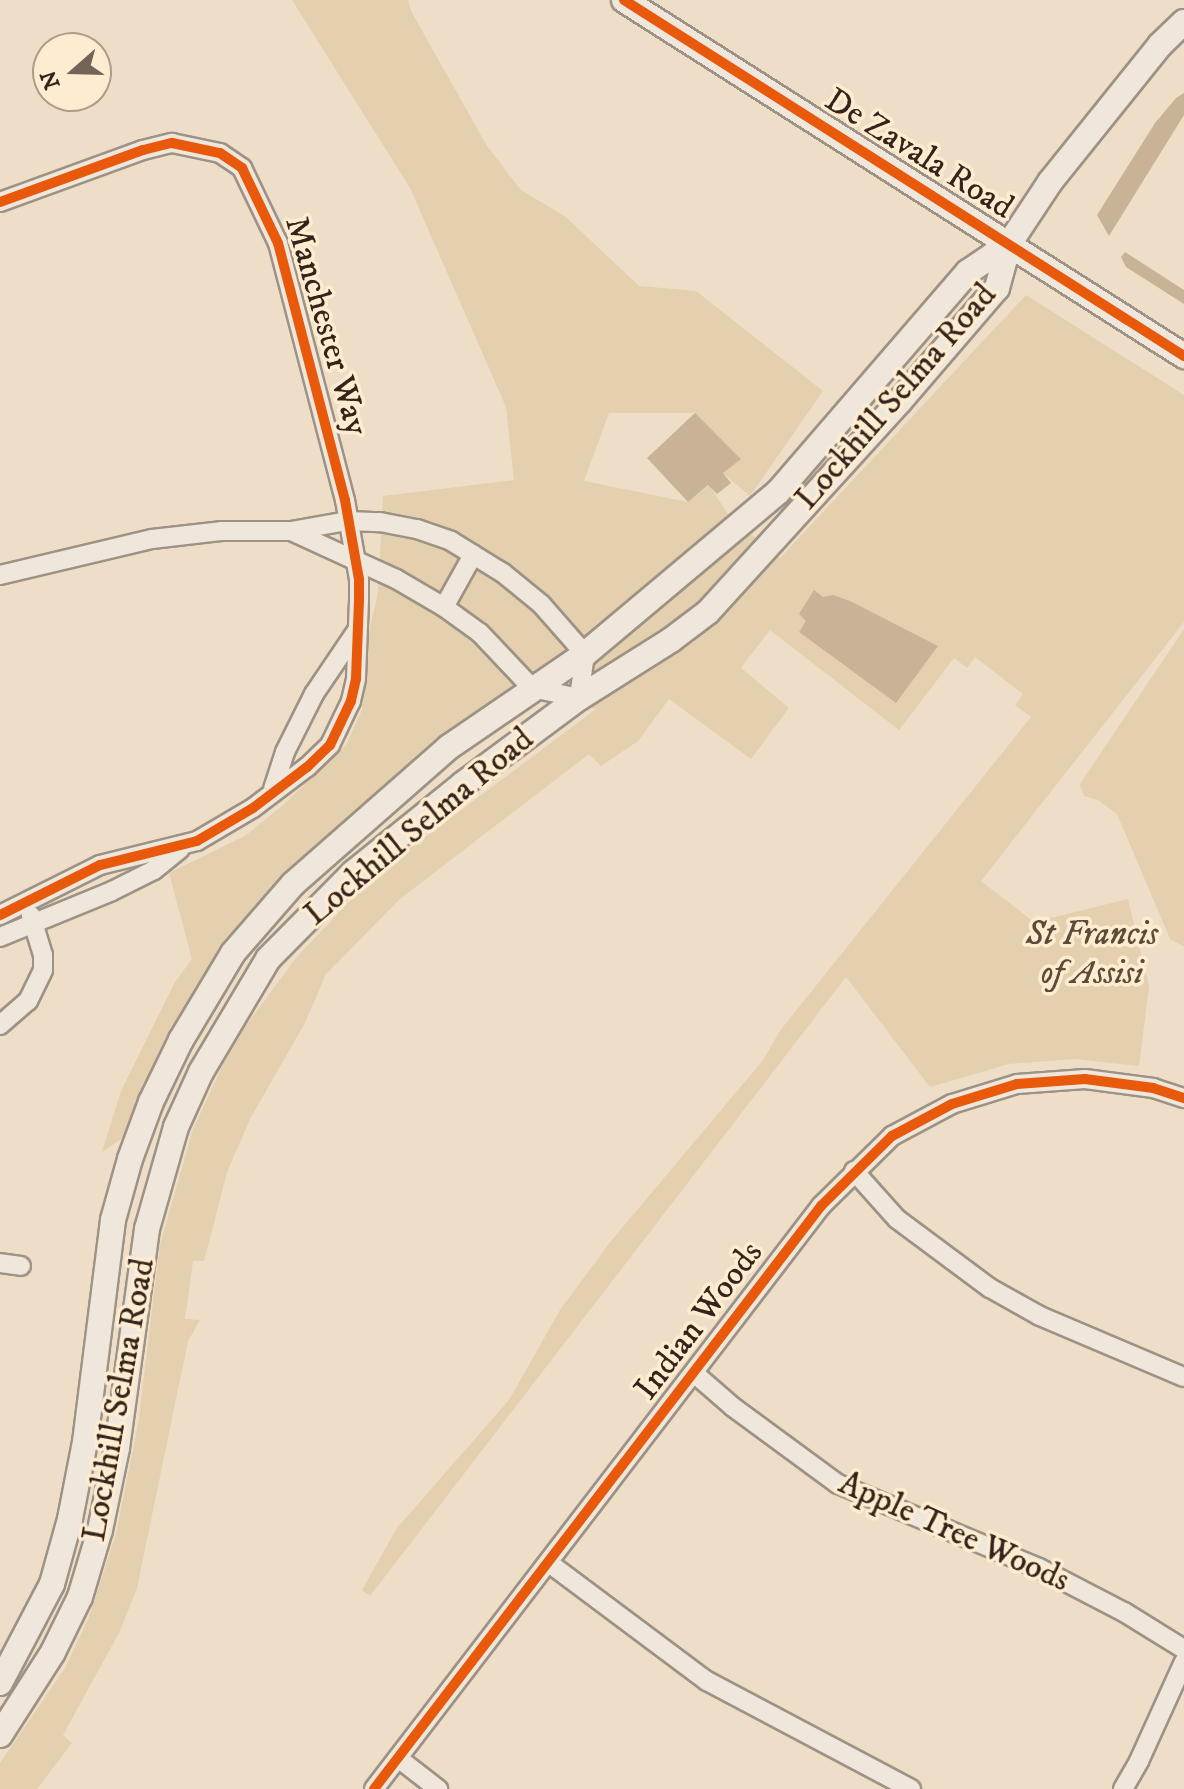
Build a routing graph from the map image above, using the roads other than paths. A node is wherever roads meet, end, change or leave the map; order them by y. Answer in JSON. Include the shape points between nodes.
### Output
{"nodes":[{"id":1,"x":624,"y":0,"type":"edge"},
{"id":2,"x":1184,"y":22,"type":"edge"},
{"id":3,"x":0,"y":202,"type":"edge"},
{"id":4,"x":1009,"y":244,"type":"junction"},
{"id":5,"x":1184,"y":356,"type":"edge"},
{"id":6,"x":347,"y":521,"type":"junction"},
{"id":7,"x":291,"y":531,"type":"junction"},
{"id":8,"x":473,"y":555,"type":"junction"},
{"id":9,"x":355,"y":561,"type":"junction"},
{"id":10,"x":0,"y":575,"type":"edge"},
{"id":11,"x":444,"y":607,"type":"junction"},
{"id":12,"x":356,"y":632,"type":"junction"},
{"id":13,"x":585,"y":654,"type":"junction"},
{"id":14,"x":532,"y":688,"type":"junction"},
{"id":15,"x":579,"y":698,"type":"junction"},
{"id":16,"x":273,"y":789,"type":"junction"},
{"id":17,"x":182,"y":847,"type":"junction"},
{"id":18,"x":25,"y":903,"type":"junction"},
{"id":19,"x":0,"y":915,"type":"edge"},
{"id":20,"x":35,"y":924,"type":"junction"},
{"id":21,"x":0,"y":937,"type":"edge"},
{"id":22,"x":0,"y":1025,"type":"edge"},
{"id":23,"x":1184,"y":1098,"type":"edge"},
{"id":24,"x":854,"y":1171,"type":"junction"},
{"id":25,"x":0,"y":1263,"type":"edge"},
{"id":26,"x":21,"y":1266,"type":"dead end"},
{"id":27,"x":695,"y":1374,"type":"junction"},
{"id":28,"x":1184,"y":1377,"type":"edge"},
{"id":29,"x":85,"y":1442,"type":"junction"},
{"id":30,"x":117,"y":1448,"type":"junction"},
{"id":31,"x":549,"y":1563,"type":"junction"},
{"id":32,"x":1184,"y":1649,"type":"edge"},
{"id":33,"x":1184,"y":1662,"type":"edge"},
{"id":34,"x":0,"y":1683,"type":"edge"},
{"id":35,"x":0,"y":1735,"type":"edge"},
{"id":36,"x":398,"y":1758,"type":"junction"},
{"id":37,"x":374,"y":1789,"type":"edge"},
{"id":38,"x":438,"y":1789,"type":"edge"},
{"id":39,"x":911,"y":1789,"type":"edge"},
{"id":40,"x":1123,"y":1789,"type":"edge"}],
"edges":[{"from":1,"to":4,"type":"main road","name":"De Zavala Road"},
{"from":2,"to":4,"type":"main road","name":"Lockhill Selma Road","via":[[1050,182]]},
{"from":3,"to":6,"type":"street","name":"Manchester Way","via":[[172,143],[220,153],[242,168],[278,243]]},
{"from":4,"to":5,"type":"main road","name":"De Zavala Road"},
{"from":4,"to":13,"type":"main road","name":"Lockhill Selma Road","via":[[968,272],[778,492]]},
{"from":4,"to":15,"type":"main road","name":"Lockhill Selma Road","via":[[997,288],[746,573],[671,640]]},
{"from":6,"to":7,"type":"street"},
{"from":6,"to":8,"type":"street","via":[[417,529]]},
{"from":6,"to":9,"type":"street","name":"Manchester Way"},
{"from":7,"to":9,"type":"street"},
{"from":7,"to":10,"type":"street","via":[[221,531],[152,539]]},
{"from":8,"to":11,"type":"street"},
{"from":8,"to":13,"type":"street","via":[[541,604]]},
{"from":9,"to":11,"type":"street"},
{"from":9,"to":12,"type":"street","name":"Manchester Way"},
{"from":11,"to":14,"type":"street","via":[[480,633]]},
{"from":12,"to":16,"type":"street","via":[[314,694]]},
{"from":12,"to":16,"type":"street","name":"Manchester Way","via":[[356,679],[343,724],[307,767]]},
{"from":13,"to":14,"type":"main road","name":"Lockhill Selma Road"},
{"from":13,"to":15,"type":"street"},
{"from":14,"to":15,"type":"street"},
{"from":14,"to":29,"type":"main road","name":"Lockhill Selma Road","via":[[449,747],[321,857],[233,953],[202,1002],[151,1102],[113,1220]]},
{"from":15,"to":30,"type":"main road","name":"Lockhill Selma Road","via":[[354,872],[268,959],[230,1019],[194,1086],[160,1175],[147,1229]]},
{"from":16,"to":17,"type":"street","name":"Manchester Way","via":[[224,826]]},
{"from":17,"to":18,"type":"street","via":[[100,865]]},
{"from":17,"to":20,"type":"street","via":[[154,870]]},
{"from":18,"to":19,"type":"street"},
{"from":18,"to":20,"type":"street"},
{"from":20,"to":21,"type":"street"},
{"from":20,"to":22,"type":"street","via":[[43,955],[37,988],[17,1014]]},
{"from":23,"to":24,"type":"street","name":"Indian Woods","via":[[1085,1079],[1017,1084],[921,1119],[892,1136]]},
{"from":24,"to":27,"type":"street","name":"Indian Woods","via":[[821,1206]]},
{"from":24,"to":28,"type":"street","via":[[897,1219],[990,1288],[1040,1316]]},
{"from":25,"to":26,"type":"street"},
{"from":27,"to":31,"type":"street","name":"Indian Woods"},
{"from":27,"to":32,"type":"street","name":"Apple Tree Woods","via":[[838,1484],[1039,1568]]},
{"from":29,"to":30,"type":"street"},
{"from":29,"to":34,"type":"main road","name":"Lockhill Selma Road","via":[[52,1584]]},
{"from":30,"to":35,"type":"main road","name":"Lockhill Selma Road","via":[[80,1597],[53,1652]]},
{"from":31,"to":36,"type":"street","name":"Indian Woods"},
{"from":31,"to":39,"type":"street","via":[[707,1681]]},
{"from":33,"to":40,"type":"street"},
{"from":36,"to":37,"type":"street","name":"Indian Woods"},
{"from":36,"to":38,"type":"street"}]}
